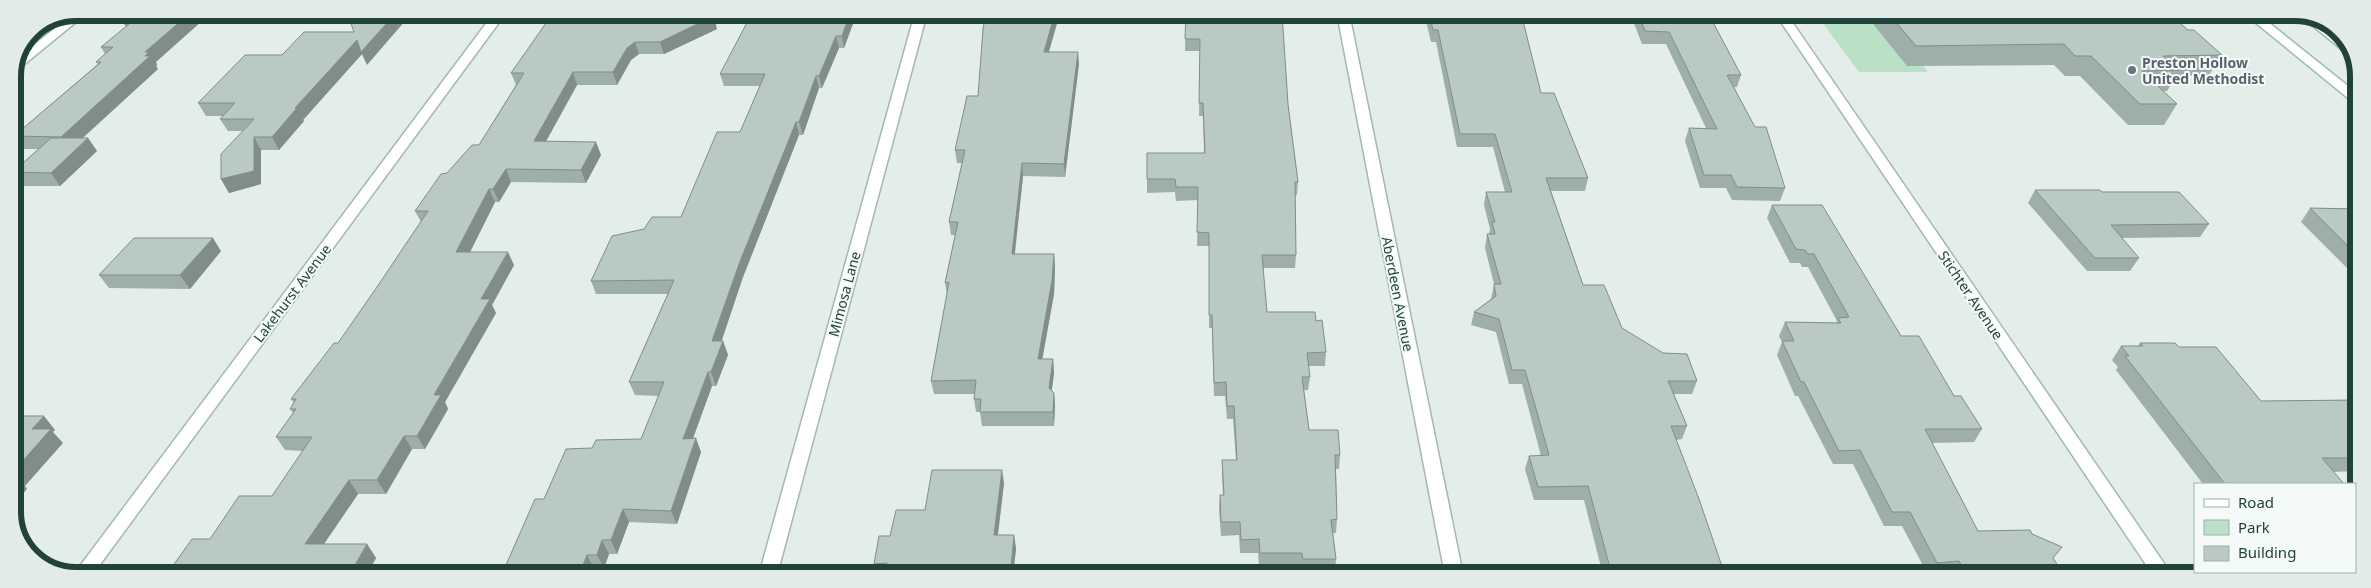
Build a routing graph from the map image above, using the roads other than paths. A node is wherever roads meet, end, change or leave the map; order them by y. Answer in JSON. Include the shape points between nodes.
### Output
{"nodes":[{"id":1,"x":494,"y":21,"type":"edge"},
{"id":2,"x":919,"y":21,"type":"edge"},
{"id":3,"x":1345,"y":21,"type":"edge"},
{"id":4,"x":1785,"y":21,"type":"edge"},
{"id":5,"x":2260,"y":21,"type":"edge"},
{"id":6,"x":68,"y":22,"type":"edge"},
{"id":7,"x":24,"y":58,"type":"edge"},
{"id":8,"x":2350,"y":94,"type":"edge"},
{"id":9,"x":88,"y":567,"type":"edge"},
{"id":10,"x":770,"y":567,"type":"edge"},
{"id":11,"x":1452,"y":567,"type":"edge"},
{"id":12,"x":2158,"y":567,"type":"edge"}],
"edges":[{"from":1,"to":9,"type":"street","name":"Lakehurst Avenue"},
{"from":2,"to":10,"type":"street","name":"Mimosa Lane"},
{"from":3,"to":11,"type":"street","name":"Aberdeen Avenue"},
{"from":4,"to":12,"type":"street","name":"Stichter Avenue"},
{"from":5,"to":8,"type":"street"},
{"from":6,"to":7,"type":"street"}]}
